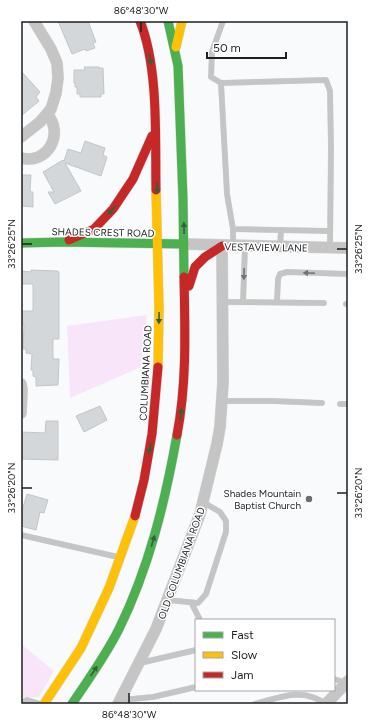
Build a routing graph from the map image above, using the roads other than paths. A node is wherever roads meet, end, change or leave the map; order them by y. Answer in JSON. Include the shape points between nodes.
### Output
{"nodes":[{"id":1,"x":34,"y":21,"type":"edge"},
{"id":2,"x":140,"y":21,"type":"edge"},
{"id":3,"x":168,"y":21,"type":"edge"},
{"id":4,"x":182,"y":21,"type":"edge"},
{"id":5,"x":223,"y":21,"type":"edge"},
{"id":6,"x":175,"y":53,"type":"junction"},
{"id":7,"x":221,"y":83,"type":"junction"},
{"id":8,"x":47,"y":114,"type":"junction"},
{"id":9,"x":155,"y":127,"type":"junction"},
{"id":10,"x":21,"y":137,"type":"edge"},
{"id":11,"x":21,"y":158,"type":"edge"},
{"id":12,"x":233,"y":229,"type":"junction"},
{"id":13,"x":280,"y":230,"type":"junction"},
{"id":14,"x":330,"y":231,"type":"junction"},
{"id":15,"x":63,"y":242,"type":"junction"},
{"id":16,"x":21,"y":243,"type":"edge"},
{"id":17,"x":158,"y":244,"type":"junction"},
{"id":18,"x":184,"y":244,"type":"junction"},
{"id":19,"x":228,"y":246,"type":"junction"},
{"id":20,"x":245,"y":247,"type":"junction"},
{"id":21,"x":280,"y":247,"type":"junction"},
{"id":22,"x":330,"y":248,"type":"junction"},
{"id":23,"x":348,"y":248,"type":"edge"},
{"id":24,"x":348,"y":274,"type":"edge"},
{"id":25,"x":185,"y":297,"type":"junction"},
{"id":26,"x":223,"y":302,"type":"junction"},
{"id":27,"x":243,"y":302,"type":"junction"},
{"id":28,"x":277,"y":302,"type":"junction"},
{"id":29,"x":324,"y":303,"type":"dead end"},
{"id":30,"x":21,"y":384,"type":"edge"},
{"id":31,"x":222,"y":401,"type":"junction"},
{"id":32,"x":322,"y":403,"type":"dead end"},
{"id":33,"x":340,"y":404,"type":"dead end"},
{"id":34,"x":348,"y":404,"type":"edge"},
{"id":35,"x":21,"y":413,"type":"edge"},
{"id":36,"x":203,"y":502,"type":"junction"},
{"id":37,"x":21,"y":535,"type":"edge"},
{"id":38,"x":127,"y":560,"type":"junction"},
{"id":39,"x":146,"y":567,"type":"junction"},
{"id":40,"x":168,"y":600,"type":"junction"},
{"id":41,"x":192,"y":604,"type":"junction"},
{"id":42,"x":200,"y":619,"type":"edge"},
{"id":43,"x":195,"y":650,"type":"edge"},
{"id":44,"x":139,"y":663,"type":"junction"},
{"id":45,"x":335,"y":679,"type":"edge"},
{"id":46,"x":347,"y":682,"type":"edge"},
{"id":47,"x":195,"y":687,"type":"edge"},
{"id":48,"x":119,"y":702,"type":"edge"},
{"id":49,"x":21,"y":704,"type":"edge"},
{"id":50,"x":40,"y":704,"type":"edge"},
{"id":51,"x":44,"y":704,"type":"edge"},
{"id":52,"x":72,"y":704,"type":"edge"},
{"id":53,"x":255,"y":704,"type":"edge"},
{"id":54,"x":326,"y":704,"type":"edge"}],
"edges":[{"from":1,"to":8,"type":"street","via":[[57,63],[56,93]]},
{"from":2,"to":9,"type":"main road","name":"COLUMBIANA ROAD","one_way":true,"via":[[152,72]]},
{"from":3,"to":6,"type":"main road"},
{"from":4,"to":6,"type":"main road"},
{"from":5,"to":7,"type":"lane","via":[[212,52],[211,77]]},
{"from":18,"to":6,"type":"main road","one_way":true,"via":[[178,66]]},
{"from":7,"to":12,"type":"lane","via":[[227,194]]},
{"from":7,"to":14,"type":"lane","via":[[326,80],[330,91]]},
{"from":8,"to":10,"type":"street"},
{"from":8,"to":11,"type":"street","via":[[51,118],[55,137],[50,147],[32,160]]},
{"from":9,"to":15,"type":"main road","one_way":true,"via":[[136,176],[121,200],[95,228]]},
{"from":9,"to":17,"type":"main road","name":"COLUMBIANA ROAD","one_way":true},
{"from":12,"to":13,"type":"lane"},
{"from":12,"to":19,"type":"lane"},
{"from":13,"to":14,"type":"lane"},
{"from":13,"to":21,"type":"lane"},
{"from":14,"to":22,"type":"lane"},
{"from":15,"to":16,"type":"main road","name":"SHADES CREST ROAD"},
{"from":15,"to":17,"type":"main road","name":"SHADES CREST ROAD"},
{"from":17,"to":18,"type":"main road","name":"SHADES CREST ROAD"},
{"from":17,"to":38,"type":"main road","name":"COLUMBIANA ROAD","one_way":true,"via":[[162,366],[144,480]]},
{"from":18,"to":19,"type":"street","name":"VESTAVIEW LANE"},
{"from":18,"to":25,"type":"main road"},
{"from":19,"to":20,"type":"street","name":"VESTAVIEW LANE"},
{"from":19,"to":25,"type":"main road","via":[[205,256],[195,267]]},
{"from":19,"to":26,"type":"street","name":"OLD COLUMBIANA ROAD"},
{"from":20,"to":21,"type":"street","name":"VESTAVIEW LANE"},
{"from":20,"to":27,"type":"lane","one_way":true},
{"from":21,"to":22,"type":"street","name":"VESTAVIEW LANE"},
{"from":22,"to":23,"type":"street","name":"VESTAVIEW LANE"},
{"from":24,"to":28,"type":"lane","one_way":true,"via":[[280,274]]},
{"from":39,"to":25,"type":"main road","one_way":true,"via":[[176,450],[180,421]]},
{"from":26,"to":27,"type":"lane"},
{"from":26,"to":31,"type":"street","name":"OLD COLUMBIANA ROAD"},
{"from":27,"to":28,"type":"lane"},
{"from":28,"to":29,"type":"lane"},
{"from":30,"to":35,"type":"street"},
{"from":31,"to":32,"type":"lane"},
{"from":31,"to":36,"type":"street","name":"OLD COLUMBIANA ROAD","via":[[220,427]]},
{"from":33,"to":34,"type":"lane"},
{"from":36,"to":40,"type":"street","name":"OLD COLUMBIANA ROAD"},
{"from":36,"to":41,"type":"lane","via":[[220,512],[226,521],[226,532],[206,594],[198,604]]},
{"from":37,"to":38,"type":"lane"},
{"from":38,"to":39,"type":"main road"},
{"from":38,"to":51,"type":"main road","name":"COLUMBIANA ROAD","via":[[109,588],[81,648]]},
{"from":52,"to":39,"type":"main road","one_way":true,"via":[[118,631]]},
{"from":40,"to":41,"type":"lane"},
{"from":40,"to":44,"type":"street","name":"OLD COLUMBIANA ROAD"},
{"from":41,"to":42,"type":"lane"},
{"from":43,"to":44,"type":"lane"},
{"from":44,"to":48,"type":"street","name":"OLD COLUMBIANA ROAD"},
{"from":45,"to":46,"type":"lane"},
{"from":46,"to":54,"type":"street"},
{"from":47,"to":48,"type":"lane"},
{"from":49,"to":50,"type":"lane","via":[[27,700]]},
{"from":53,"to":54,"type":"lane","via":[[302,694],[312,695]]}]}
